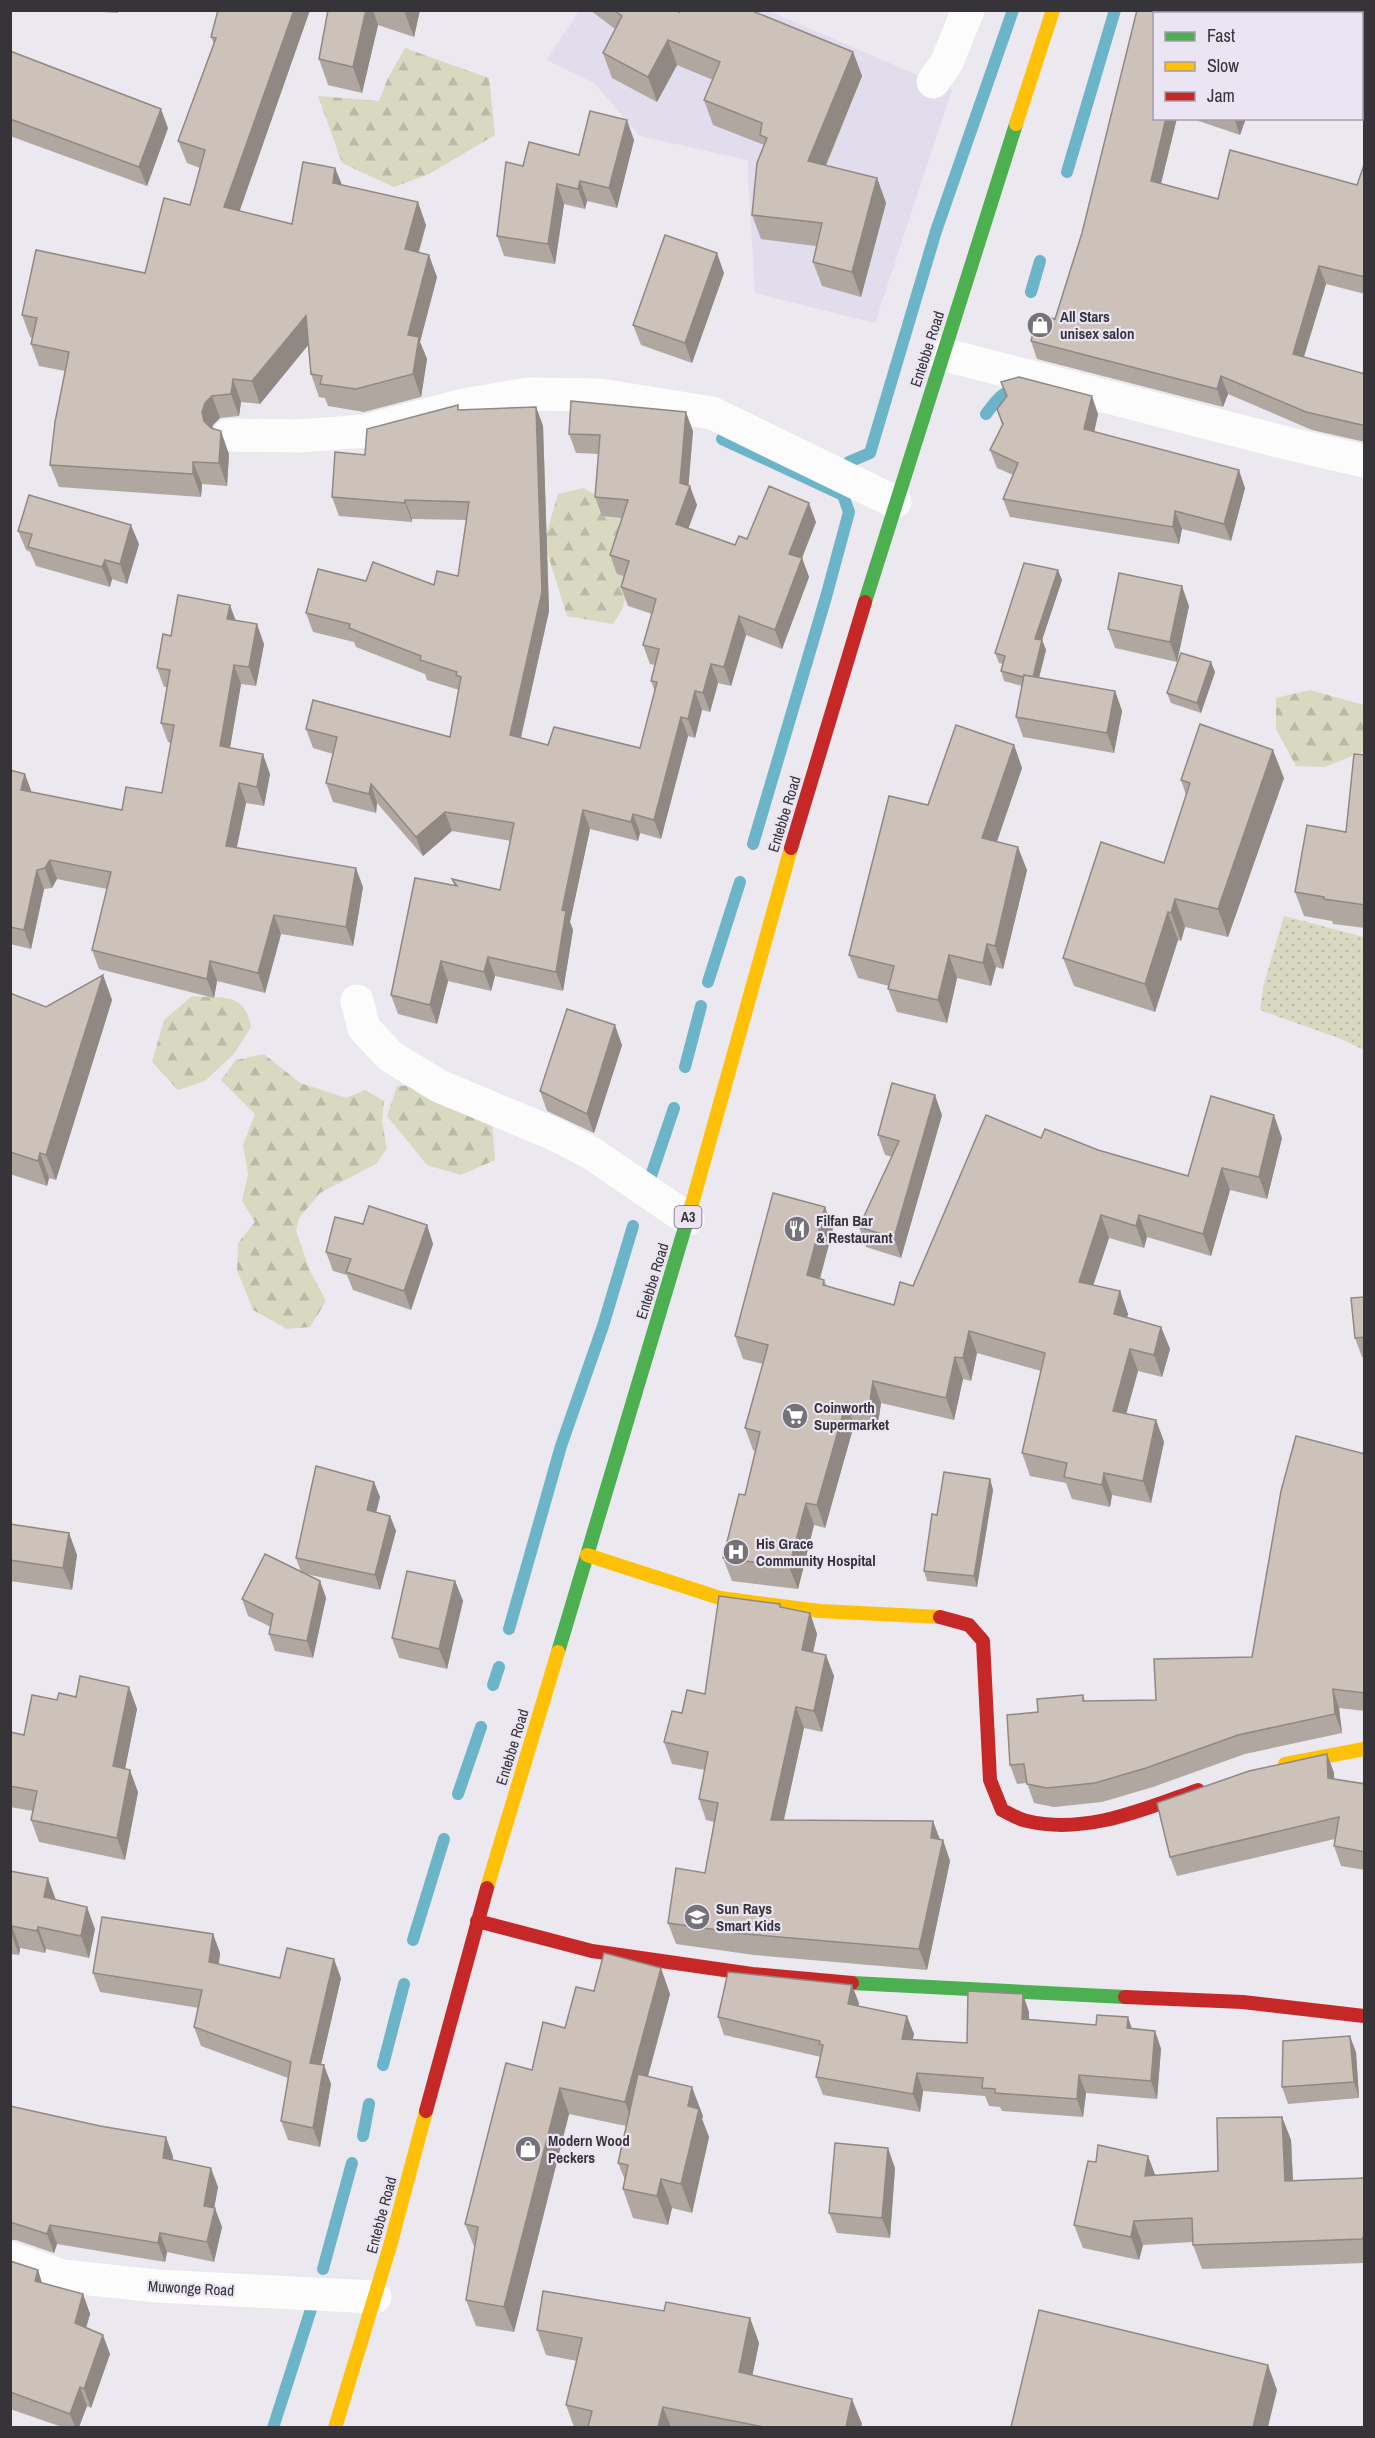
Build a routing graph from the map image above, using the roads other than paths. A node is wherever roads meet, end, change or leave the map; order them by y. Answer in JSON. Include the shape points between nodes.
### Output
{"nodes":[{"id":1,"x":968,"y":10,"type":"edge"},
{"id":2,"x":1053,"y":10,"type":"edge"},
{"id":3,"x":933,"y":82,"type":"dead end"},
{"id":4,"x":942,"y":354,"type":"junction"},
{"id":5,"x":229,"y":435,"type":"dead end"},
{"id":6,"x":1365,"y":462,"type":"edge"},
{"id":7,"x":895,"y":502,"type":"junction"},
{"id":8,"x":357,"y":1001,"type":"dead end"},
{"id":9,"x":688,"y":1219,"type":"junction"},
{"id":10,"x":587,"y":1556,"type":"junction"},
{"id":11,"x":1365,"y":1749,"type":"edge"},
{"id":12,"x":1276,"y":1766,"type":"edge"},
{"id":13,"x":1215,"y":1784,"type":"edge"},
{"id":14,"x":477,"y":1922,"type":"junction"},
{"id":15,"x":1365,"y":2016,"type":"edge"},
{"id":16,"x":10,"y":2258,"type":"edge"},
{"id":17,"x":375,"y":2297,"type":"junction"},
{"id":18,"x":335,"y":2427,"type":"edge"}],
"edges":[{"from":1,"to":3,"type":"street","via":[[947,62]]},
{"from":2,"to":4,"type":"main road","name":"Entebbe Road","number":"A3"},
{"from":4,"to":6,"type":"street"},
{"from":4,"to":7,"type":"main road","name":"Entebbe Road","number":"A3"},
{"from":5,"to":7,"type":"street","via":[[299,436],[365,431],[464,405],[528,394],[600,395],[712,413]]},
{"from":7,"to":9,"type":"main road","name":"Entebbe Road","number":"A3","via":[[787,864]]},
{"from":8,"to":9,"type":"street","via":[[364,1028],[390,1056],[440,1086],[591,1153]]},
{"from":9,"to":10,"type":"main road","name":"Entebbe Road","number":"A3"},
{"from":10,"to":13,"type":"main road","via":[[720,1598],[820,1611],[946,1617],[969,1625],[983,1641],[990,1780],[1002,1810],[1027,1821],[1070,1826],[1120,1817]]},
{"from":10,"to":14,"type":"main road","name":"Entebbe Road","number":"A3"},
{"from":11,"to":12,"type":"main road"},
{"from":14,"to":15,"type":"main road","via":[[592,1950],[752,1974],[890,1987],[1243,2002]]},
{"from":14,"to":17,"type":"main road","name":"Entebbe Road","number":"A3"},
{"from":16,"to":17,"type":"street","name":"Muwonge Road","via":[[63,2276],[156,2286]]},
{"from":17,"to":18,"type":"main road","name":"Entebbe Road","number":"A3"}]}
